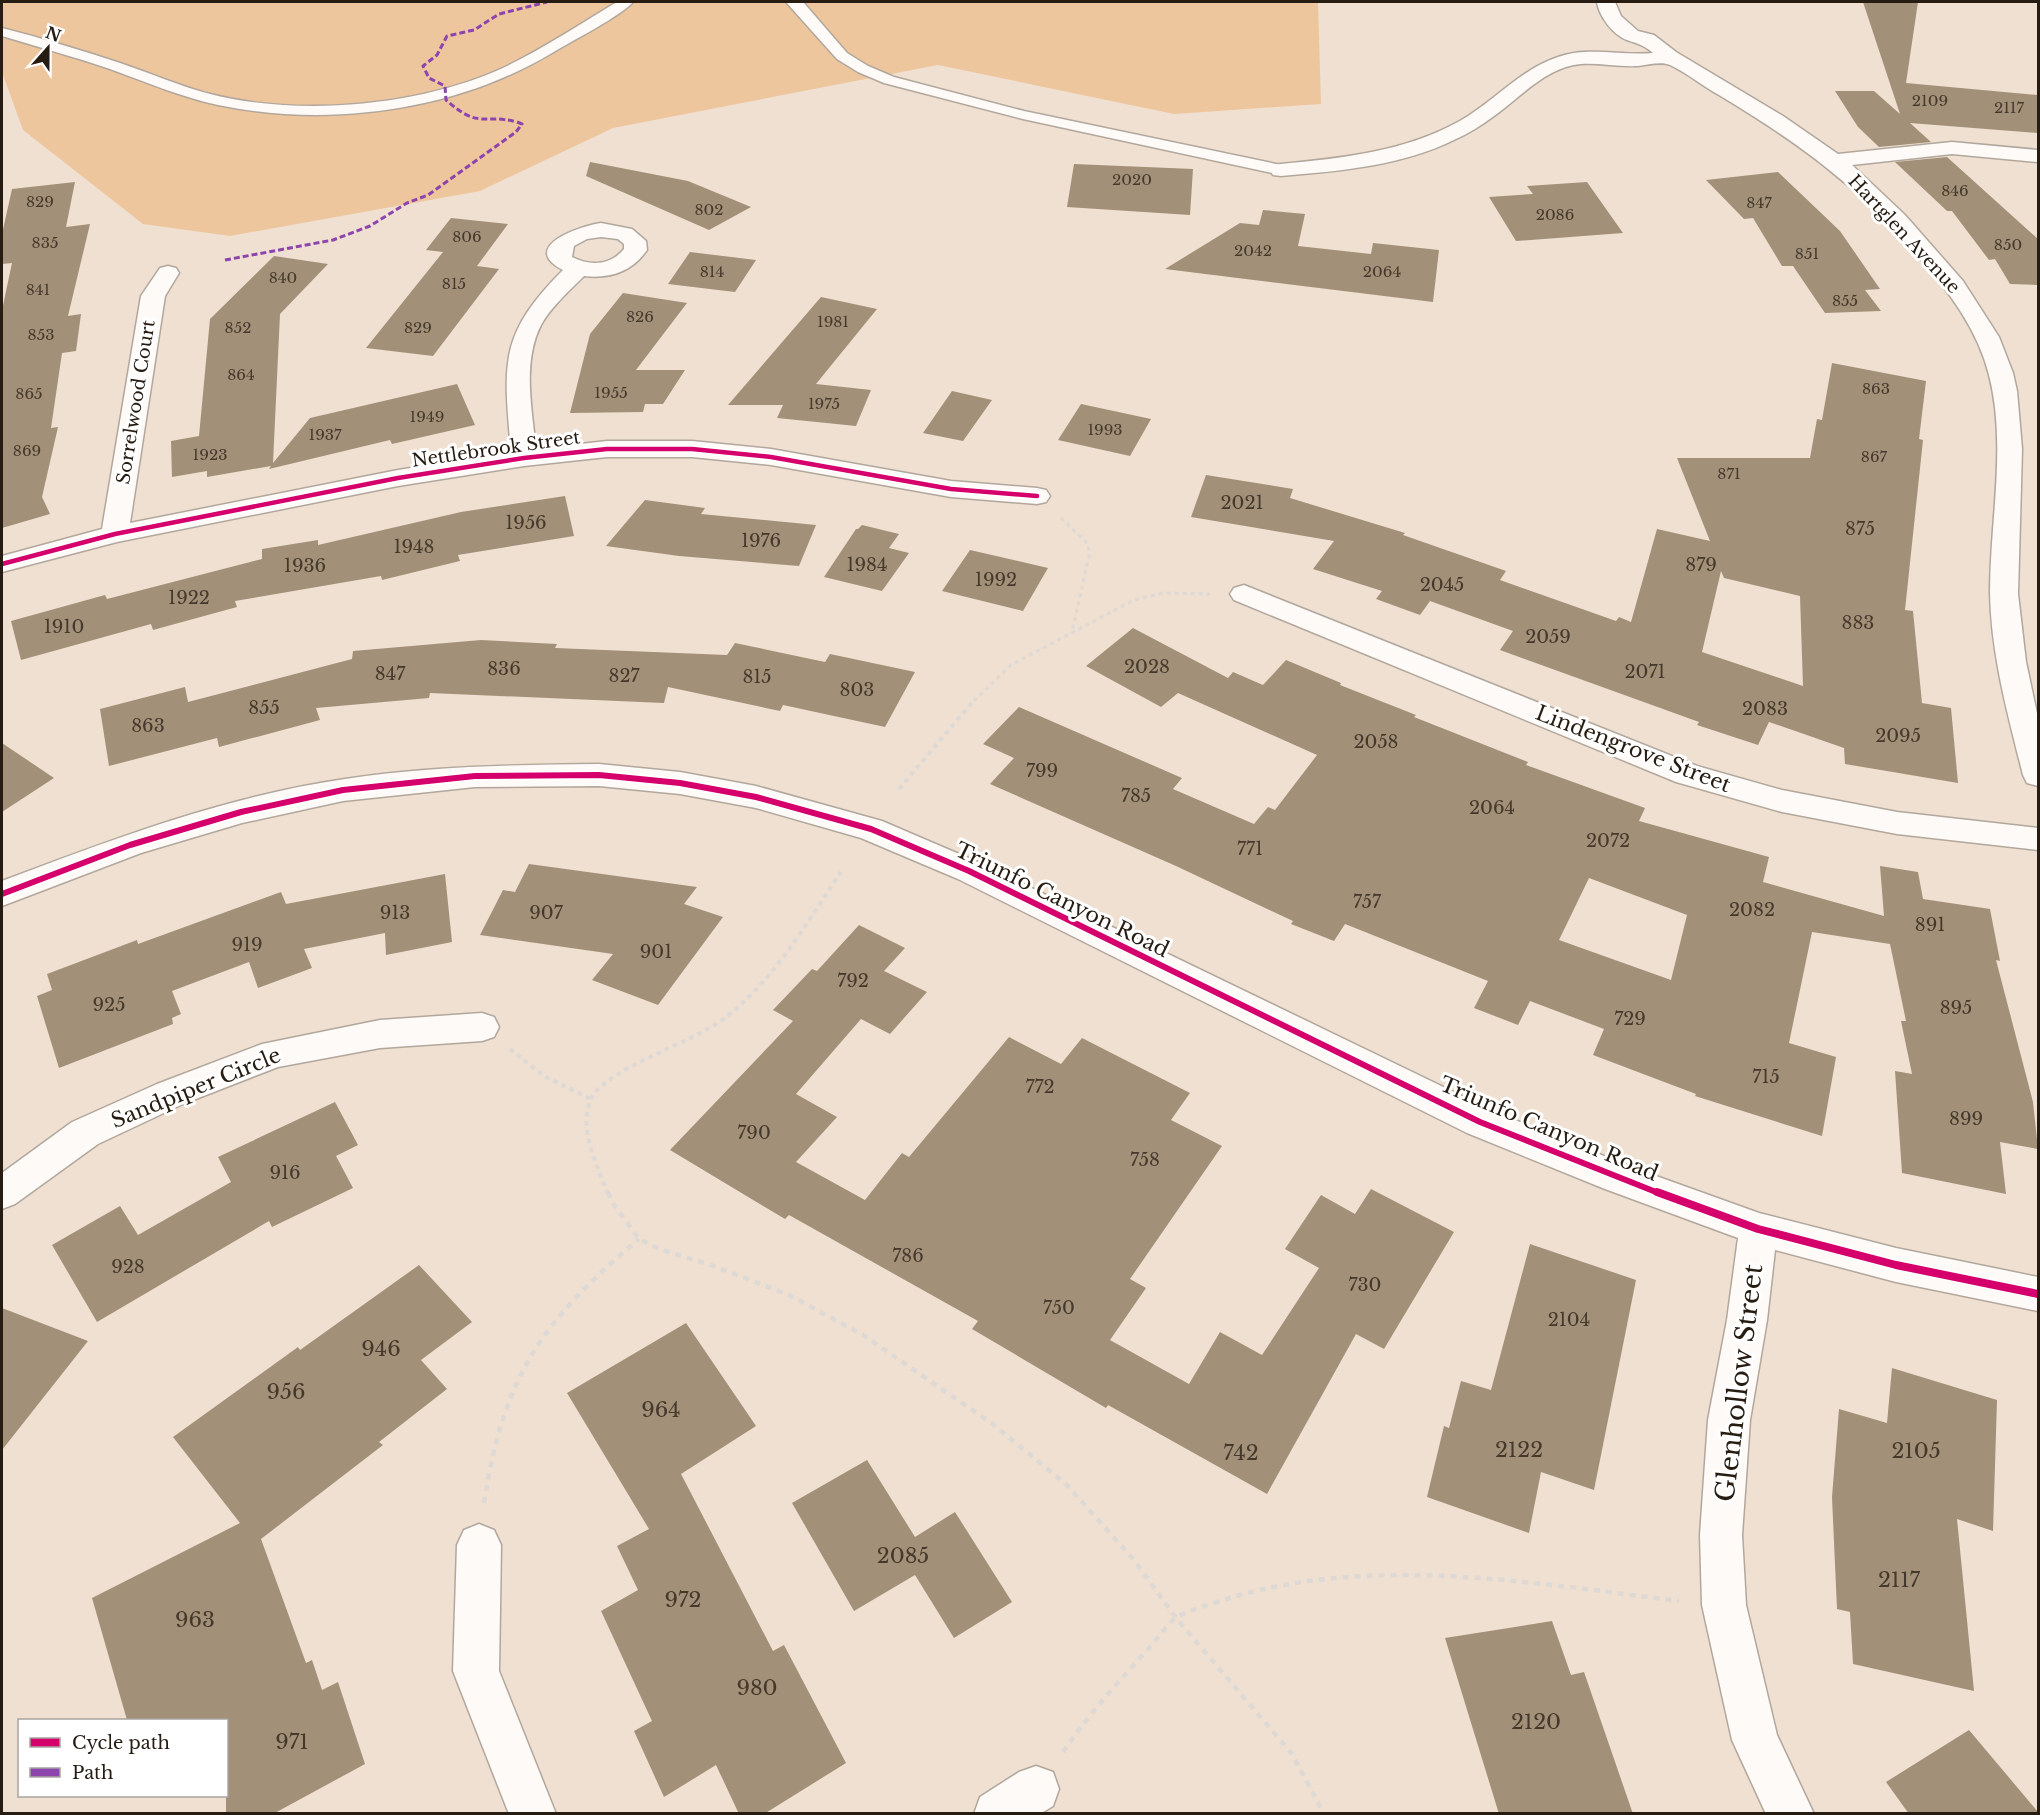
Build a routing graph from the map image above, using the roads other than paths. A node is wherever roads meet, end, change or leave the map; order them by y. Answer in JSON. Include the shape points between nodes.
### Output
{"nodes":[{"id":1,"x":626,"y":2,"type":"edge"},
{"id":2,"x":792,"y":2,"type":"edge"},
{"id":3,"x":1606,"y":2,"type":"edge"},
{"id":4,"x":2,"y":32,"type":"edge"},
{"id":5,"x":1670,"y":57,"type":"junction"},
{"id":6,"x":2038,"y":156,"type":"edge"},
{"id":7,"x":1834,"y":161,"type":"junction"},
{"id":8,"x":1281,"y":170,"type":"joint"},
{"id":9,"x":578,"y":268,"type":"dead end"},
{"id":10,"x":168,"y":273,"type":"dead end"},
{"id":11,"x":524,"y":458,"type":"junction"},
{"id":12,"x":1037,"y":496,"type":"road end"},
{"id":13,"x":115,"y":534,"type":"junction"},
{"id":14,"x":2,"y":564,"type":"edge"},
{"id":15,"x":1244,"y":594,"type":"road end"},
{"id":16,"x":2038,"y":775,"type":"edge"},
{"id":17,"x":2038,"y":839,"type":"edge"},
{"id":18,"x":2,"y":894,"type":"edge"},
{"id":19,"x":482,"y":1027,"type":"road end"},
{"id":20,"x":2,"y":1193,"type":"edge"},
{"id":21,"x":1758,"y":1229,"type":"junction"},
{"id":22,"x":2038,"y":1294,"type":"edge"},
{"id":23,"x":479,"y":1545,"type":"road end"},
{"id":24,"x":1036,"y":1789,"type":"road end"},
{"id":25,"x":533,"y":1814,"type":"edge"},
{"id":26,"x":997,"y":1814,"type":"edge"},
{"id":27,"x":1791,"y":1814,"type":"edge"}],
"edges":[{"from":1,"to":4,"type":"lane","via":[[492,78],[445,93],[367,106],[312,109],[230,103]]},
{"from":2,"to":8,"type":"lane","via":[[842,56],[889,80],[1023,115]]},
{"from":3,"to":5,"type":"street","name":"Hartglen Avenue","via":[[1607,10],[1634,37],[1646,30]]},
{"from":5,"to":7,"type":"street","name":"Hartglen Avenue"},
{"from":5,"to":8,"type":"street","via":[[1621,61],[1611,68],[1548,69],[1467,126],[1425,145],[1376,159]]},
{"from":6,"to":7,"type":"street","via":[[1952,148]]},
{"from":7,"to":16,"type":"street","name":"Hartglen Avenue","via":[[1915,240],[1962,294],[1997,364],[2005,391],[2008,456],[2003,582],[2006,625]]},
{"from":9,"to":11,"type":"street","via":[[556,290],[526,332],[518,367]]},
{"from":10,"to":13,"type":"street","name":"Sorrelwood Court","via":[[153,296]]},
{"from":11,"to":12,"type":"street","name":"Nettlebrook Street","via":[[607,450],[692,449],[848,469],[951,489]]},
{"from":11,"to":13,"type":"street","name":"Nettlebrook Street","via":[[398,478]]},
{"from":13,"to":14,"type":"street","name":"Nettlebrook Street"},
{"from":15,"to":17,"type":"street","name":"Lindengrove Street","via":[[1688,774],[1782,801],[1897,823]]},
{"from":18,"to":21,"type":"street","name":"Triunfo Canyon Road","via":[[130,845],[241,812],[343,790],[475,776],[599,776],[681,783],[756,796],[882,833],[969,871],[1480,1122]]},
{"from":19,"to":20,"type":"street","name":"Sandpiper Circle","via":[[380,1034],[274,1054],[170,1094],[85,1134]]},
{"from":21,"to":22,"type":"street","name":"Triunfo Canyon Road","via":[[1896,1265]]},
{"from":21,"to":27,"type":"street","name":"Glenhollow Street","via":[[1729,1420],[1721,1535],[1724,1605],[1755,1740]]},
{"from":23,"to":25,"type":"street","via":[[476,1671]]},
{"from":24,"to":26,"type":"street"}]}
